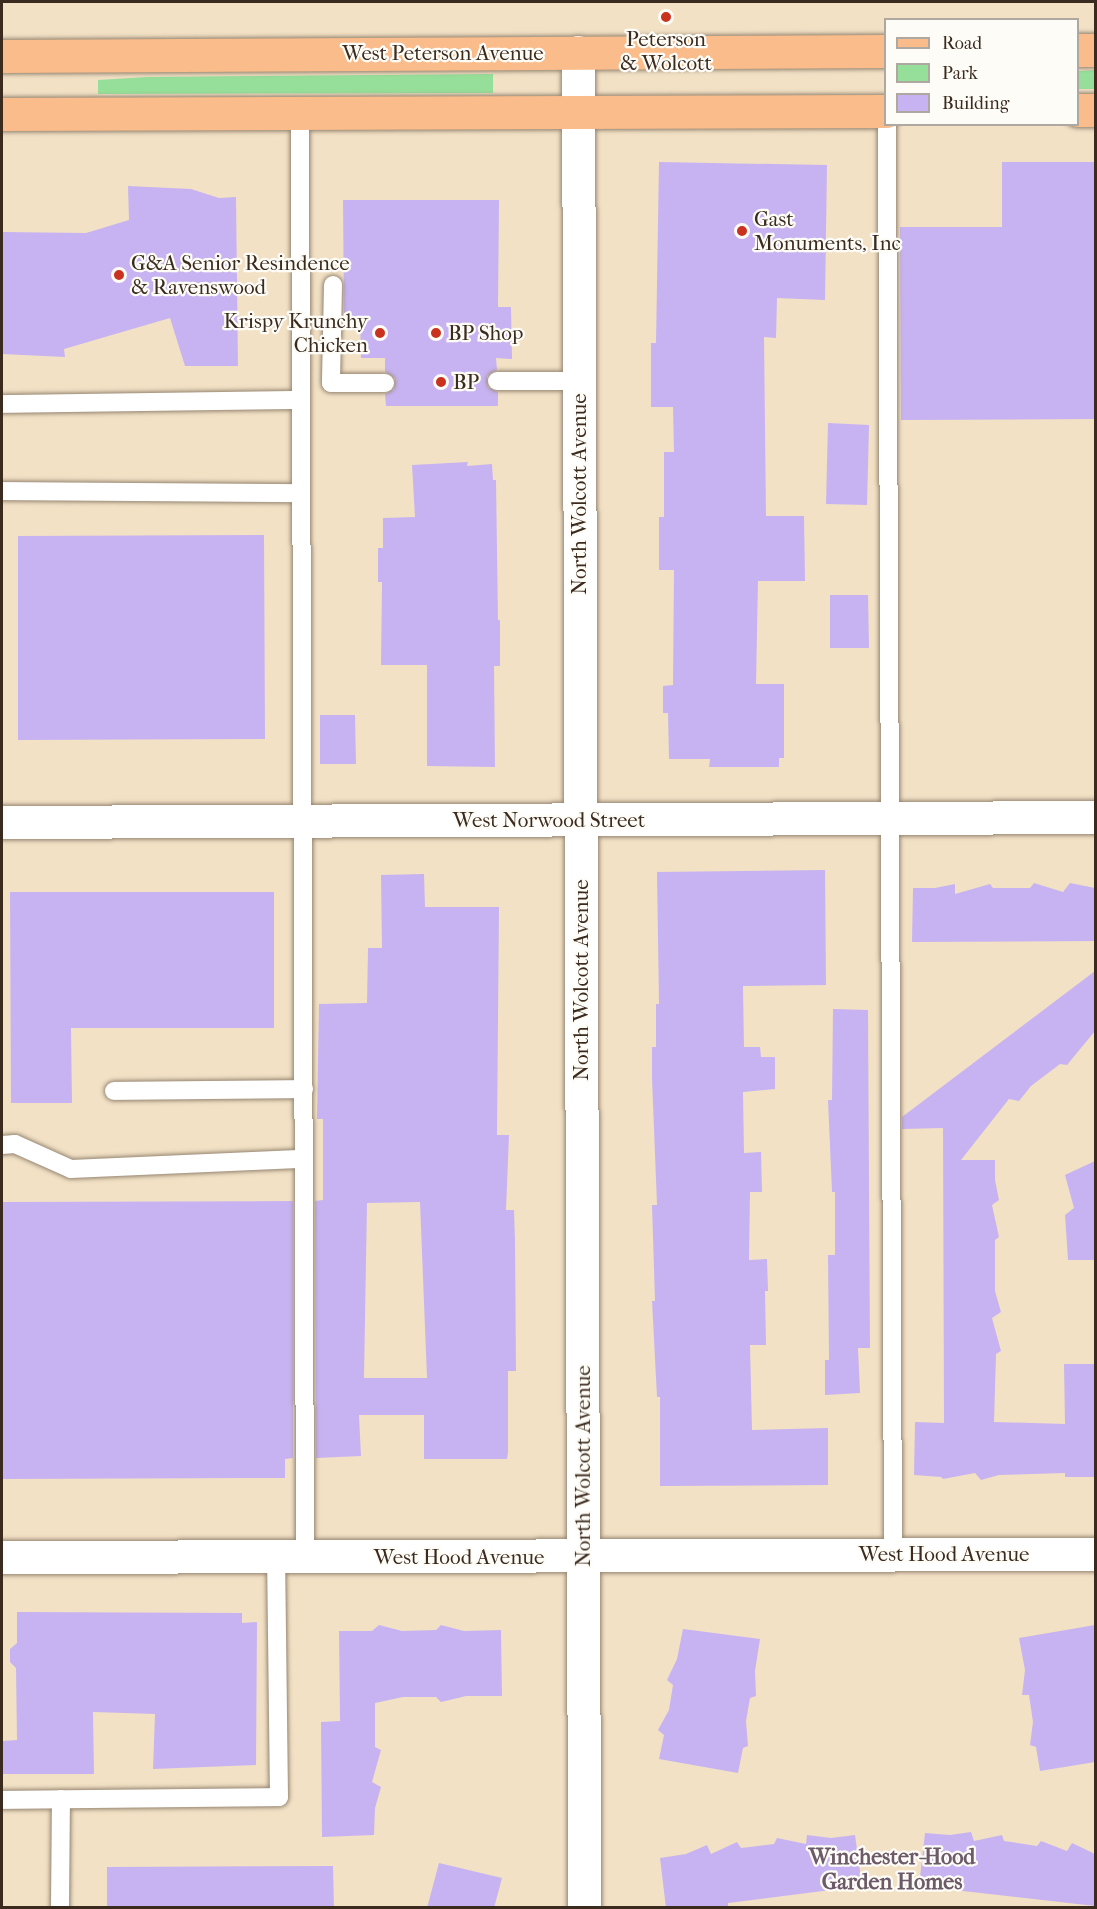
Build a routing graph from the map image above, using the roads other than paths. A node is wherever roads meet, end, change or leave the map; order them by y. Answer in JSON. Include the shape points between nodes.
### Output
{"nodes":[{"id":1,"x":1079,"y":50,"type":"edge"},
{"id":2,"x":1095,"y":50,"type":"edge"},
{"id":3,"x":884,"y":51,"type":"edge"},
{"id":4,"x":578,"y":52,"type":"junction"},
{"id":5,"x":2,"y":56,"type":"edge"},
{"id":6,"x":1079,"y":110,"type":"edge"},
{"id":7,"x":1095,"y":110,"type":"edge"},
{"id":8,"x":884,"y":111,"type":"edge"},
{"id":9,"x":577,"y":112,"type":"junction"},
{"id":10,"x":300,"y":113,"type":"junction"},
{"id":11,"x":2,"y":114,"type":"edge"},
{"id":12,"x":887,"y":126,"type":"edge"},
{"id":13,"x":333,"y":285,"type":"dead end"},
{"id":14,"x":497,"y":381,"type":"dead end"},
{"id":15,"x":578,"y":381,"type":"junction"},
{"id":16,"x":385,"y":383,"type":"dead end"},
{"id":17,"x":301,"y":400,"type":"junction"},
{"id":18,"x":2,"y":404,"type":"edge"},
{"id":19,"x":2,"y":491,"type":"edge"},
{"id":20,"x":301,"y":493,"type":"junction"},
{"id":21,"x":1095,"y":817,"type":"edge"},
{"id":22,"x":888,"y":818,"type":"junction"},
{"id":23,"x":303,"y":820,"type":"junction"},
{"id":24,"x":580,"y":820,"type":"junction"},
{"id":25,"x":2,"y":822,"type":"edge"},
{"id":26,"x":304,"y":1089,"type":"junction"},
{"id":27,"x":114,"y":1091,"type":"dead end"},
{"id":28,"x":2,"y":1145,"type":"edge"},
{"id":29,"x":304,"y":1158,"type":"junction"},
{"id":30,"x":893,"y":1554,"type":"junction"},
{"id":31,"x":1095,"y":1554,"type":"edge"},
{"id":32,"x":583,"y":1556,"type":"junction"},
{"id":33,"x":2,"y":1557,"type":"edge"},
{"id":34,"x":291,"y":1558,"type":"junction"},
{"id":35,"x":61,"y":1799,"type":"junction"},
{"id":36,"x":2,"y":1800,"type":"edge"},
{"id":37,"x":60,"y":1908,"type":"edge"},
{"id":38,"x":585,"y":1908,"type":"edge"}],
"edges":[{"from":1,"to":2,"type":"main road"},
{"from":3,"to":4,"type":"main road","name":"West Peterson Avenue"},
{"from":4,"to":5,"type":"main road","name":"West Peterson Avenue"},
{"from":4,"to":9,"type":"street","name":"North Wolcott Avenue"},
{"from":6,"to":7,"type":"main road"},
{"from":8,"to":9,"type":"main road"},
{"from":9,"to":10,"type":"main road"},
{"from":9,"to":15,"type":"street","name":"North Wolcott Avenue"},
{"from":10,"to":11,"type":"main road"},
{"from":10,"to":17,"type":"lane"},
{"from":12,"to":22,"type":"lane"},
{"from":13,"to":16,"type":"lane","via":[[332,383]]},
{"from":14,"to":15,"type":"lane"},
{"from":15,"to":24,"type":"street","name":"North Wolcott Avenue"},
{"from":17,"to":18,"type":"lane"},
{"from":17,"to":20,"type":"lane"},
{"from":19,"to":20,"type":"lane"},
{"from":20,"to":23,"type":"lane"},
{"from":21,"to":22,"type":"street","name":"West Norwood Street"},
{"from":22,"to":24,"type":"street","name":"West Norwood Street"},
{"from":22,"to":30,"type":"lane"},
{"from":23,"to":24,"type":"street","name":"West Norwood Street"},
{"from":23,"to":25,"type":"street","name":"West Norwood Street"},
{"from":23,"to":26,"type":"lane"},
{"from":24,"to":32,"type":"street","name":"North Wolcott Avenue"},
{"from":26,"to":27,"type":"lane"},
{"from":26,"to":29,"type":"lane"},
{"from":28,"to":29,"type":"lane","via":[[15,1144],[70,1169]]},
{"from":29,"to":34,"type":"lane"},
{"from":30,"to":31,"type":"street","name":"West Hood Avenue"},
{"from":30,"to":32,"type":"street","name":"West Hood Avenue"},
{"from":32,"to":34,"type":"street","name":"West Hood Avenue"},
{"from":32,"to":38,"type":"street","name":"North Wolcott Avenue"},
{"from":33,"to":34,"type":"street","name":"West Hood Avenue"},
{"from":34,"to":35,"type":"lane","via":[[279,1797]]},
{"from":35,"to":36,"type":"lane"},
{"from":35,"to":37,"type":"lane"}]}
